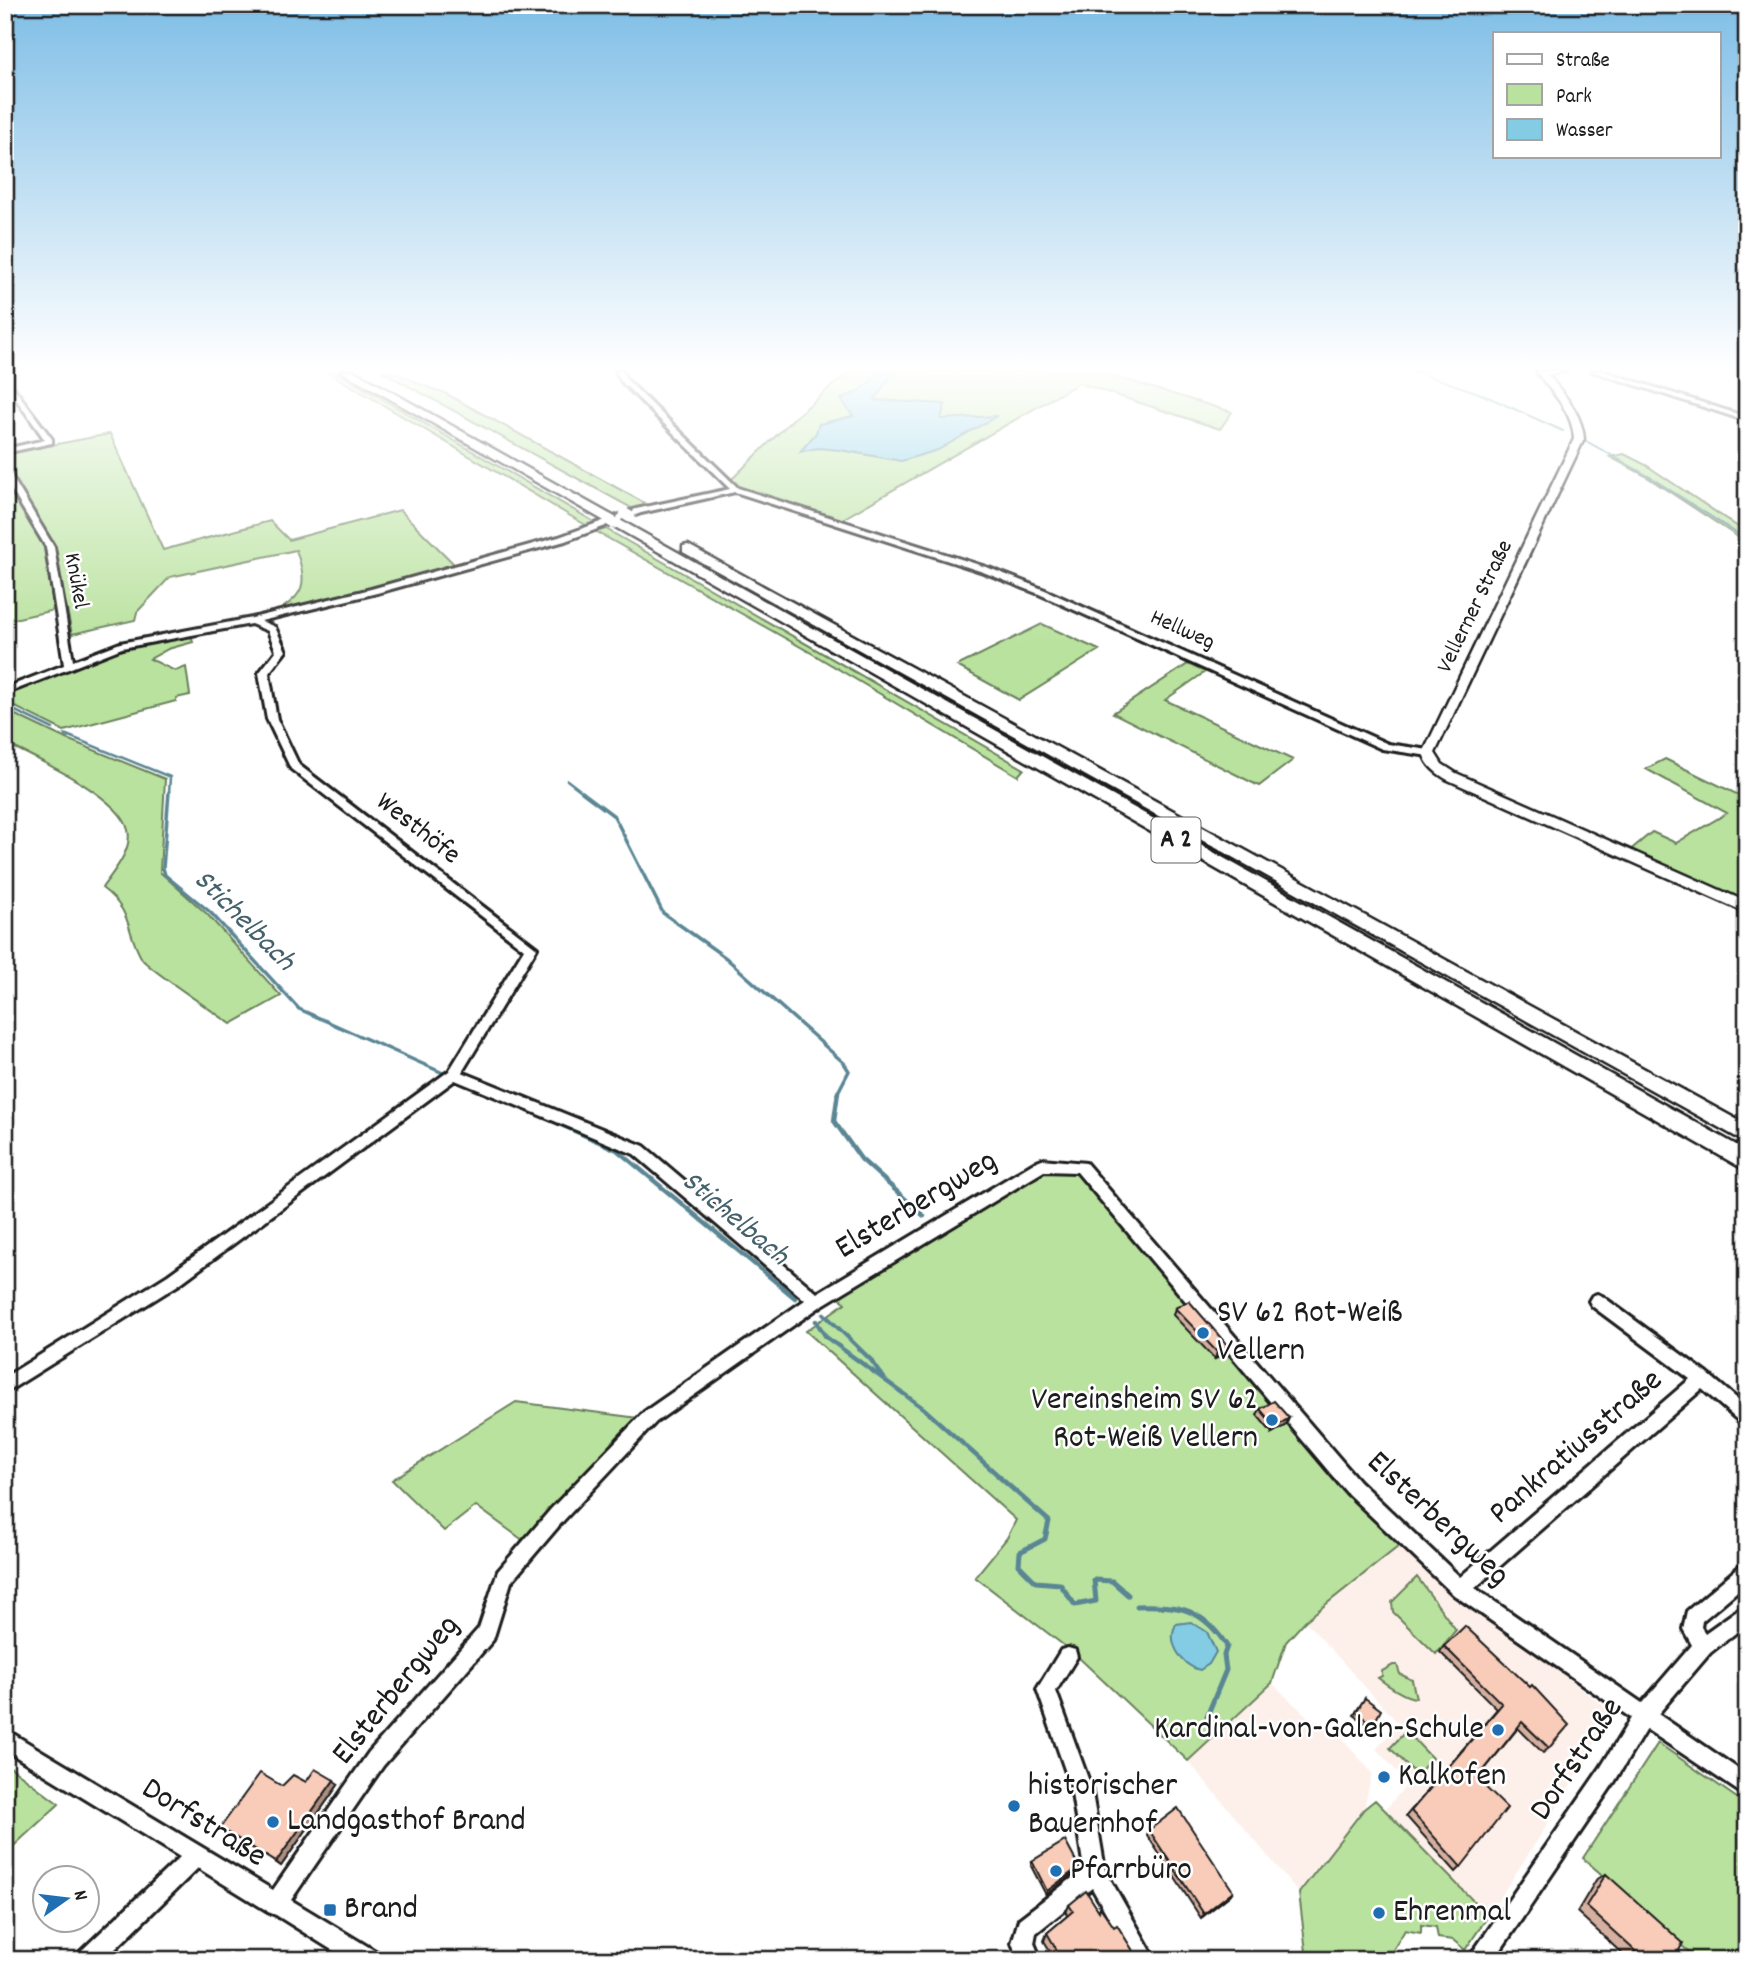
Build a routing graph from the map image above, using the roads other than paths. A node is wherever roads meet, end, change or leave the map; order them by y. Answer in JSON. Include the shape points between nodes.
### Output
{"nodes":[{"id":1,"x":516,"y":463,"type":"edge"},
{"id":2,"x":524,"y":463,"type":"edge"},
{"id":3,"x":707,"y":463,"type":"edge"},
{"id":4,"x":1568,"y":463,"type":"edge"},
{"id":5,"x":5,"y":472,"type":"edge"},
{"id":6,"x":735,"y":490,"type":"junction"},
{"id":7,"x":620,"y":519,"type":"junction"},
{"id":8,"x":252,"y":621,"type":"junction"},
{"id":9,"x":69,"y":667,"type":"junction"},
{"id":10,"x":5,"y":691,"type":"edge"},
{"id":11,"x":1429,"y":753,"type":"junction"},
{"id":12,"x":1747,"y":908,"type":"edge"},
{"id":13,"x":454,"y":1074,"type":"junction"},
{"id":14,"x":1747,"y":1135,"type":"edge"},
{"id":15,"x":1747,"y":1161,"type":"edge"},
{"id":16,"x":816,"y":1301,"type":"junction"},
{"id":17,"x":1597,"y":1301,"type":"dead end"},
{"id":18,"x":1702,"y":1379,"type":"junction"},
{"id":19,"x":5,"y":1386,"type":"edge"},
{"id":20,"x":1747,"y":1418,"type":"edge"},
{"id":21,"x":1747,"y":1571,"type":"edge"},
{"id":22,"x":1460,"y":1589,"type":"junction"},
{"id":23,"x":1747,"y":1612,"type":"edge"},
{"id":24,"x":1703,"y":1646,"type":"junction"},
{"id":25,"x":1068,"y":1657,"type":"dead end"},
{"id":26,"x":1643,"y":1716,"type":"junction"},
{"id":27,"x":5,"y":1739,"type":"edge"},
{"id":28,"x":1747,"y":1787,"type":"edge"},
{"id":29,"x":195,"y":1856,"type":"junction"},
{"id":30,"x":1095,"y":1873,"type":"junction"},
{"id":31,"x":275,"y":1905,"type":"junction"},
{"id":32,"x":88,"y":1960,"type":"edge"},
{"id":33,"x":369,"y":1960,"type":"edge"},
{"id":34,"x":1030,"y":1960,"type":"edge"},
{"id":35,"x":1145,"y":1960,"type":"edge"},
{"id":36,"x":1481,"y":1960,"type":"edge"}],
"edges":[{"from":1,"to":7,"type":"highway","number":"A 2"},
{"from":2,"to":7,"type":"highway","number":"A 2"},
{"from":3,"to":6,"type":"street","name":"Hellweg"},
{"from":4,"to":11,"type":"main road","name":"Vellerner Straße"},
{"from":5,"to":9,"type":"street","name":"Knükel","via":[[50,547]]},
{"from":6,"to":8,"type":"street","via":[[639,512],[562,539]]},
{"from":6,"to":11,"type":"street","name":"Hellweg","via":[[986,570],[1386,747]]},
{"from":7,"to":14,"type":"highway","number":"A 2"},
{"from":7,"to":15,"type":"highway","number":"A 2"},
{"from":8,"to":9,"type":"street","via":[[120,646]]},
{"from":8,"to":13,"type":"street","name":"Westhöfe","via":[[272,629],[281,651],[264,673],[272,719],[295,767],[531,948]]},
{"from":9,"to":10,"type":"street"},
{"from":11,"to":12,"type":"main road","via":[[1437,768],[1451,776]]},
{"from":13,"to":16,"type":"street","via":[[639,1150]]},
{"from":13,"to":19,"type":"street","via":[[173,1280]]},
{"from":16,"to":22,"type":"street","name":"Elsterbergweg","via":[[1042,1165],[1081,1167],[1353,1487]]},
{"from":16,"to":31,"type":"street","name":"Elsterbergweg","via":[[650,1417],[557,1515],[504,1577],[485,1633],[376,1759]]},
{"from":17,"to":18,"type":"street","name":"Pankratiusstraße"},
{"from":18,"to":20,"type":"street","name":"Pankratiusstraße"},
{"from":18,"to":22,"type":"street","name":"Pankratiusstraße"},
{"from":21,"to":24,"type":"street","via":[[1693,1618],[1692,1629]]},
{"from":22,"to":26,"type":"street","name":"Elsterbergweg"},
{"from":23,"to":24,"type":"street","name":"Dorfstraße"},
{"from":24,"to":26,"type":"street","name":"Dorfstraße"},
{"from":25,"to":30,"type":"street","via":[[1046,1689],[1081,1787]]},
{"from":26,"to":28,"type":"street","name":"Elsterbergweg"},
{"from":26,"to":36,"type":"street","name":"Dorfstraße"},
{"from":27,"to":29,"type":"street","name":"Dorfstraße"},
{"from":29,"to":31,"type":"street","name":"Dorfstraße"},
{"from":29,"to":32,"type":"street"},
{"from":30,"to":34,"type":"street","via":[[1027,1927],[1023,1943]]},
{"from":30,"to":35,"type":"street"},
{"from":31,"to":33,"type":"street","name":"Dorfstraße"}]}
